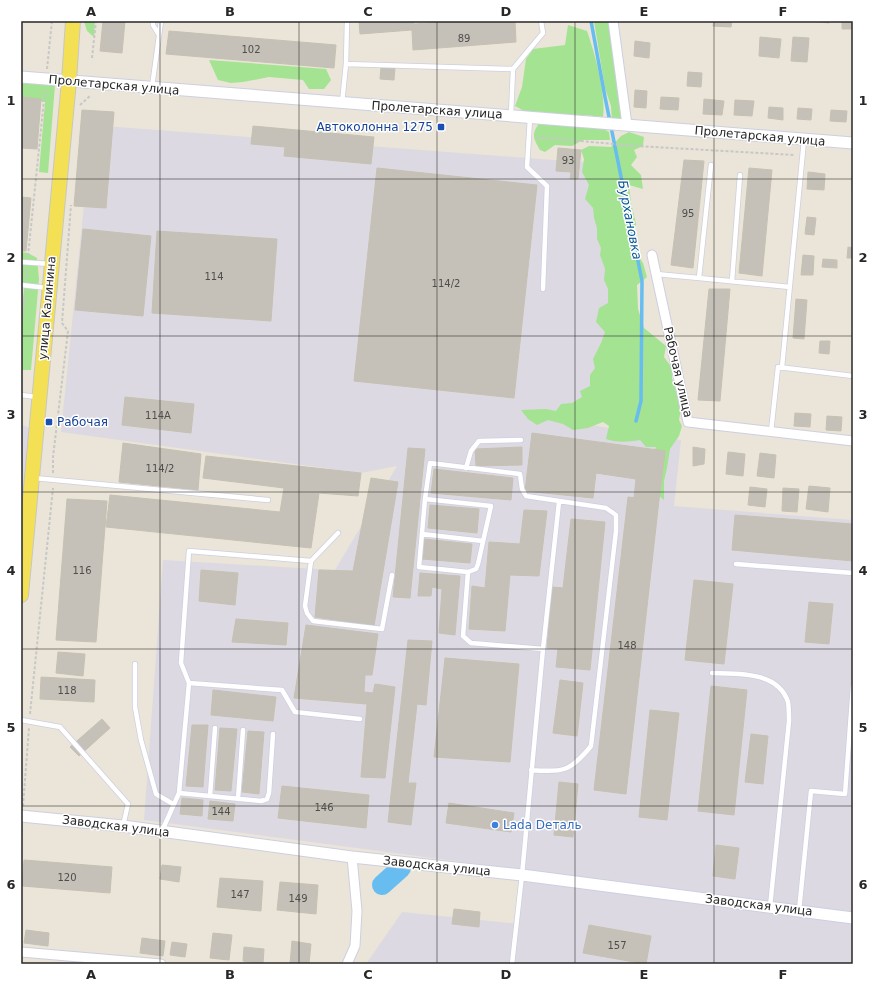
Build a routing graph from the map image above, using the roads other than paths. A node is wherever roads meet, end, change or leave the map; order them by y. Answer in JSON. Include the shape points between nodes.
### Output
{"nodes":[{"id":1,"x":73,"y":21,"type":"edge"},
{"id":2,"x":154,"y":21,"type":"edge"},
{"id":3,"x":162,"y":21,"type":"edge"},
{"id":4,"x":347,"y":21,"type":"edge"},
{"id":5,"x":541,"y":21,"type":"edge"},
{"id":6,"x":613,"y":21,"type":"edge"},
{"id":7,"x":159,"y":36,"type":"junction"},
{"id":8,"x":346,"y":64,"type":"junction"},
{"id":9,"x":513,"y":68,"type":"junction"},
{"id":10,"x":21,"y":77,"type":"edge"},
{"id":11,"x":69,"y":81,"type":"junction"},
{"id":12,"x":151,"y":88,"type":"junction"},
{"id":13,"x":342,"y":103,"type":"junction"},
{"id":14,"x":510,"y":116,"type":"junction"},
{"id":15,"x":530,"y":118,"type":"junction"},
{"id":16,"x":627,"y":125,"type":"junction"},
{"id":17,"x":804,"y":140,"type":"junction"},
{"id":18,"x":853,"y":143,"type":"edge"},
{"id":19,"x":711,"y":165,"type":"dead end"},
{"id":20,"x":740,"y":175,"type":"dead end"},
{"id":21,"x":652,"y":255,"type":"dead end"},
{"id":22,"x":21,"y":262,"type":"edge"},
{"id":23,"x":52,"y":264,"type":"junction"},
{"id":24,"x":656,"y":274,"type":"junction"},
{"id":25,"x":699,"y":278,"type":"junction"},
{"id":26,"x":732,"y":281,"type":"junction"},
{"id":27,"x":23,"y":286,"type":"edge"},
{"id":28,"x":790,"y":287,"type":"junction"},
{"id":29,"x":49,"y":288,"type":"junction"},
{"id":30,"x":543,"y":290,"type":"dead end"},
{"id":31,"x":782,"y":367,"type":"junction"},
{"id":32,"x":853,"y":376,"type":"edge"},
{"id":33,"x":21,"y":396,"type":"edge"},
{"id":34,"x":39,"y":398,"type":"junction"},
{"id":35,"x":771,"y":432,"type":"junction"},
{"id":36,"x":521,"y":440,"type":"dead end"},
{"id":37,"x":853,"y":441,"type":"edge"},
{"id":38,"x":466,"y":468,"type":"junction"},
{"id":39,"x":32,"y":478,"type":"junction"},
{"id":40,"x":425,"y":499,"type":"junction"},
{"id":41,"x":268,"y":500,"type":"dead end"},
{"id":42,"x":559,"y":502,"type":"junction"},
{"id":43,"x":338,"y":533,"type":"dead end"},
{"id":44,"x":422,"y":534,"type":"junction"},
{"id":45,"x":483,"y":541,"type":"junction"},
{"id":46,"x":311,"y":561,"type":"junction"},
{"id":47,"x":736,"y":564,"type":"dead end"},
{"id":48,"x":468,"y":572,"type":"junction"},
{"id":49,"x":853,"y":573,"type":"edge"},
{"id":50,"x":392,"y":575,"type":"dead end"},
{"id":51,"x":21,"y":595,"type":"edge"},
{"id":52,"x":543,"y":649,"type":"junction"},
{"id":53,"x":135,"y":664,"type":"dead end"},
{"id":54,"x":712,"y":673,"type":"dead end"},
{"id":55,"x":189,"y":683,"type":"junction"},
{"id":56,"x":853,"y":686,"type":"edge"},
{"id":57,"x":360,"y":719,"type":"dead end"},
{"id":58,"x":21,"y":720,"type":"edge"},
{"id":59,"x":215,"y":728,"type":"dead end"},
{"id":60,"x":243,"y":730,"type":"dead end"},
{"id":61,"x":273,"y":734,"type":"dead end"},
{"id":62,"x":531,"y":770,"type":"junction"},
{"id":63,"x":179,"y":793,"type":"junction"},
{"id":64,"x":210,"y":796,"type":"junction"},
{"id":65,"x":238,"y":799,"type":"junction"},
{"id":66,"x":173,"y":804,"type":"junction"},
{"id":67,"x":22,"y":816,"type":"edge"},
{"id":68,"x":123,"y":826,"type":"junction"},
{"id":69,"x":162,"y":831,"type":"junction"},
{"id":70,"x":352,"y":857,"type":"junction"},
{"id":71,"x":522,"y":875,"type":"junction"},
{"id":72,"x":770,"y":907,"type":"junction"},
{"id":73,"x":800,"y":911,"type":"junction"},
{"id":74,"x":853,"y":918,"type":"edge"},
{"id":75,"x":21,"y":952,"type":"edge"},
{"id":76,"x":161,"y":964,"type":"edge"},
{"id":77,"x":347,"y":964,"type":"edge"},
{"id":78,"x":512,"y":964,"type":"edge"}],
"edges":[{"from":1,"to":11,"type":"main road","name":"улица Калинина"},
{"from":2,"to":7,"type":"lane","via":[[153,25]]},
{"from":3,"to":7,"type":"lane"},
{"from":4,"to":8,"type":"lane"},
{"from":5,"to":9,"type":"lane","via":[[543,33]]},
{"from":6,"to":16,"type":"street"},
{"from":7,"to":12,"type":"lane"},
{"from":8,"to":9,"type":"lane"},
{"from":8,"to":13,"type":"lane"},
{"from":9,"to":14,"type":"lane"},
{"from":10,"to":11,"type":"street","name":"Пролетарская улица"},
{"from":11,"to":12,"type":"street","name":"Пролетарская улица"},
{"from":11,"to":23,"type":"main road","name":"улица Калинина"},
{"from":12,"to":13,"type":"street","name":"Пролетарская улица"},
{"from":13,"to":14,"type":"street","name":"Пролетарская улица"},
{"from":14,"to":15,"type":"street","name":"Пролетарская улица"},
{"from":15,"to":16,"type":"street","name":"Пролетарская улица"},
{"from":15,"to":30,"type":"lane","via":[[527,167],[547,186]]},
{"from":16,"to":17,"type":"street","name":"Пролетарская улица"},
{"from":17,"to":18,"type":"street","name":"Пролетарская улица"},
{"from":17,"to":28,"type":"lane"},
{"from":19,"to":25,"type":"lane"},
{"from":20,"to":26,"type":"lane"},
{"from":21,"to":24,"type":"street","name":"Рабочая улица"},
{"from":22,"to":23,"type":"lane"},
{"from":23,"to":29,"type":"main road","name":"улица Калинина"},
{"from":24,"to":25,"type":"lane"},
{"from":24,"to":35,"type":"street","name":"Рабочая улица","via":[[688,422]]},
{"from":25,"to":26,"type":"lane"},
{"from":26,"to":28,"type":"lane"},
{"from":27,"to":29,"type":"lane"},
{"from":28,"to":31,"type":"lane"},
{"from":29,"to":34,"type":"main road","name":"улица Калинина"},
{"from":31,"to":32,"type":"lane"},
{"from":31,"to":35,"type":"lane","via":[[778,366]]},
{"from":33,"to":34,"type":"lane"},
{"from":34,"to":39,"type":"main road","name":"улица Калинина"},
{"from":35,"to":37,"type":"street","name":"Рабочая улица"},
{"from":36,"to":38,"type":"lane","via":[[479,442],[471,451]]},
{"from":38,"to":40,"type":"lane","via":[[430,464]]},
{"from":38,"to":42,"type":"lane","via":[[520,474],[522,489],[526,496]]},
{"from":39,"to":41,"type":"lane"},
{"from":39,"to":51,"type":"main road","name":"улица Калинина"},
{"from":40,"to":44,"type":"lane"},
{"from":40,"to":45,"type":"lane","via":[[491,506]]},
{"from":42,"to":52,"type":"lane"},
{"from":42,"to":62,"type":"lane","via":[[606,508],[616,515],[616,531],[590,746],[570,767],[552,772]]},
{"from":43,"to":46,"type":"lane"},
{"from":44,"to":45,"type":"lane"},
{"from":44,"to":48,"type":"lane","via":[[419,567]]},
{"from":45,"to":48,"type":"lane","via":[[476,569]]},
{"from":46,"to":50,"type":"lane","via":[[306,606],[307,613],[313,621],[382,629]]},
{"from":46,"to":55,"type":"lane","via":[[189,551],[181,663]]},
{"from":47,"to":49,"type":"lane"},
{"from":48,"to":52,"type":"lane","via":[[463,636],[471,643]]},
{"from":52,"to":62,"type":"lane"},
{"from":53,"to":66,"type":"lane","via":[[135,707],[141,740],[156,794]]},
{"from":54,"to":72,"type":"lane","via":[[747,674],[769,680],[781,689],[788,703],[789,721]]},
{"from":55,"to":57,"type":"lane","via":[[282,690],[295,712]]},
{"from":55,"to":63,"type":"lane"},
{"from":56,"to":73,"type":"lane","via":[[845,794],[810,791]]},
{"from":58,"to":68,"type":"lane","via":[[60,727],[128,804]]},
{"from":59,"to":64,"type":"lane"},
{"from":60,"to":65,"type":"lane"},
{"from":61,"to":65,"type":"lane","via":[[267,799]]},
{"from":62,"to":71,"type":"lane"},
{"from":63,"to":64,"type":"lane"},
{"from":63,"to":66,"type":"lane"},
{"from":64,"to":65,"type":"lane"},
{"from":66,"to":69,"type":"lane"},
{"from":67,"to":68,"type":"street","name":"Заводская улица"},
{"from":68,"to":69,"type":"street","name":"Заводская улица"},
{"from":69,"to":70,"type":"street","name":"Заводская улица"},
{"from":70,"to":71,"type":"street","name":"Заводская улица"},
{"from":70,"to":77,"type":"street","via":[[357,911],[354,946]]},
{"from":71,"to":72,"type":"street","name":"Заводская улица"},
{"from":71,"to":78,"type":"lane"},
{"from":72,"to":73,"type":"street","name":"Заводская улица"},
{"from":73,"to":74,"type":"street","name":"Заводская улица"},
{"from":75,"to":76,"type":"street"}]}
